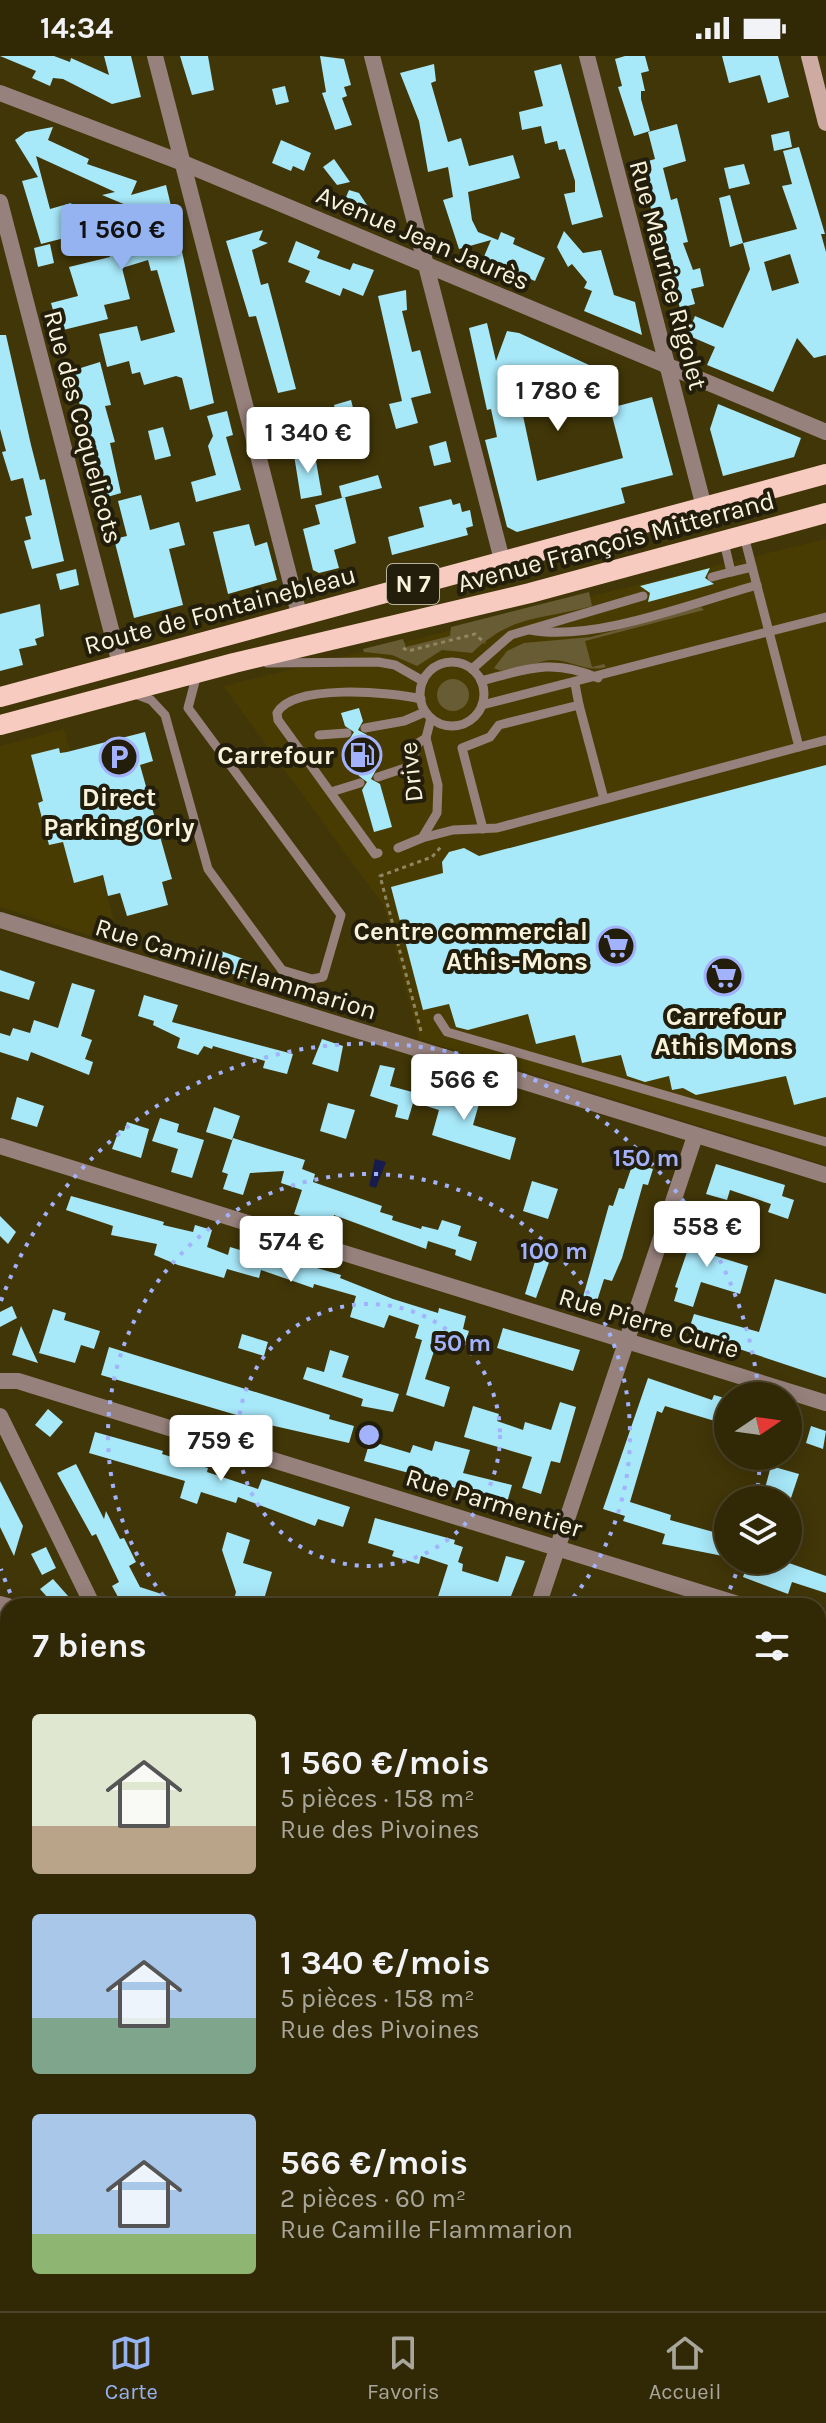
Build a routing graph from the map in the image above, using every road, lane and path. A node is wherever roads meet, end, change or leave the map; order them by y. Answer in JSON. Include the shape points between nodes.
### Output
{"nodes":[{"id":1,"x":155,"y":56,"type":"edge"},
{"id":2,"x":372,"y":56,"type":"edge"},
{"id":3,"x":587,"y":56,"type":"edge"},
{"id":4,"x":809,"y":56,"type":"edge"},
{"id":5,"x":0,"y":93,"type":"edge"},
{"id":6,"x":826,"y":123,"type":"edge"},
{"id":7,"x":183,"y":163,"type":"junction"},
{"id":8,"x":0,"y":202,"type":"edge"},
{"id":9,"x":426,"y":265,"type":"junction"},
{"id":10,"x":667,"y":366,"type":"junction"},
{"id":11,"x":826,"y":432,"type":"edge"},
{"id":12,"x":826,"y":474,"type":"edge"},
{"id":13,"x":704,"y":507,"type":"junction"},
{"id":14,"x":826,"y":513,"type":"edge"},
{"id":15,"x":744,"y":536,"type":"junction"},
{"id":16,"x":723,"y":541,"type":"junction"},
{"id":17,"x":502,"y":560,"type":"junction"},
{"id":18,"x":752,"y":567,"type":"junction"},
{"id":19,"x":731,"y":572,"type":"junction"},
{"id":20,"x":712,"y":577,"type":"dead end"},
{"id":21,"x":757,"y":585,"type":"junction"},
{"id":22,"x":643,"y":596,"type":"dead end"},
{"id":23,"x":299,"y":614,"type":"junction"},
{"id":24,"x":826,"y":617,"type":"edge"},
{"id":25,"x":530,"y":630,"type":"junction"},
{"id":26,"x":770,"y":632,"type":"junction"},
{"id":27,"x":234,"y":663,"type":"junction"},
{"id":28,"x":120,"y":664,"type":"junction"},
{"id":29,"x":472,"y":669,"type":"junction"},
{"id":30,"x":197,"y":673,"type":"junction"},
{"id":31,"x":598,"y":678,"type":"junction"},
{"id":32,"x":423,"y":681,"type":"junction"},
{"id":33,"x":481,"y":681,"type":"junction"},
{"id":34,"x":575,"y":684,"type":"junction"},
{"id":35,"x":128,"y":691,"type":"junction"},
{"id":36,"x":0,"y":697,"type":"edge"},
{"id":37,"x":421,"y":699,"type":"junction"},
{"id":38,"x":482,"y":705,"type":"junction"},
{"id":39,"x":579,"y":705,"type":"junction"},
{"id":40,"x":428,"y":715,"type":"junction"},
{"id":41,"x":0,"y":725,"type":"edge"},
{"id":42,"x":365,"y":728,"type":"dead end"},
{"id":43,"x":347,"y":733,"type":"dead end"},
{"id":44,"x":319,"y":735,"type":"dead end"},
{"id":45,"x":426,"y":738,"type":"junction"},
{"id":46,"x":826,"y":740,"type":"edge"},
{"id":47,"x":799,"y":747,"type":"junction"},
{"id":48,"x":378,"y":777,"type":"dead end"},
{"id":49,"x":360,"y":783,"type":"dead end"},
{"id":50,"x":331,"y":792,"type":"junction"},
{"id":51,"x":604,"y":799,"type":"junction"},
{"id":52,"x":483,"y":829,"type":"junction"},
{"id":53,"x":453,"y":830,"type":"junction"},
{"id":54,"x":422,"y":838,"type":"junction"},
{"id":55,"x":398,"y":848,"type":"dead end"},
{"id":56,"x":377,"y":854,"type":"dead end"},
{"id":57,"x":0,"y":920,"type":"edge"},
{"id":58,"x":438,"y":1018,"type":"dead end"},
{"id":59,"x":427,"y":1054,"type":"junction"},
{"id":60,"x":695,"y":1136,"type":"junction"},
{"id":61,"x":826,"y":1142,"type":"edge"},
{"id":62,"x":0,"y":1146,"type":"edge"},
{"id":63,"x":826,"y":1175,"type":"edge"},
{"id":64,"x":628,"y":1341,"type":"junction"},
{"id":65,"x":0,"y":1381,"type":"edge"},
{"id":66,"x":826,"y":1403,"type":"edge"},
{"id":67,"x":0,"y":1416,"type":"edge"},
{"id":68,"x":558,"y":1548,"type":"junction"},
{"id":69,"x":89,"y":1598,"type":"edge"},
{"id":70,"x":541,"y":1598,"type":"edge"},
{"id":71,"x":718,"y":1598,"type":"edge"}],
"edges":[{"from":1,"to":7,"type":"street"},
{"from":2,"to":9,"type":"street"},
{"from":3,"to":10,"type":"street","name":"Rue Maurice Rigolet"},
{"from":4,"to":6,"type":"street"},
{"from":5,"to":7,"type":"street","name":"Avenue Jean Jaurès"},
{"from":7,"to":9,"type":"street","name":"Avenue Jean Jaurès"},
{"from":7,"to":23,"type":"street"},
{"from":8,"to":28,"type":"street","name":"Rue des Coquelicots"},
{"from":9,"to":10,"type":"street","name":"Avenue Jean Jaurès"},
{"from":9,"to":17,"type":"street"},
{"from":10,"to":11,"type":"street","name":"Avenue Jean Jaurès"},
{"from":10,"to":13,"type":"street","name":"Rue Maurice Rigolet"},
{"from":12,"to":13,"type":"main road","name":"Route de Fontainebleau","number":"N 7"},
{"from":13,"to":17,"type":"main road","name":"Route de Fontainebleau","number":"N 7"},
{"from":14,"to":15,"type":"main road","name":"Avenue François Mitterrand","number":"N 7"},
{"from":15,"to":16,"type":"main road","name":"Avenue François Mitterrand","number":"N 7"},
{"from":15,"to":18,"type":"lane"},
{"from":16,"to":19,"type":"lane"},
{"from":16,"to":27,"type":"main road","name":"Avenue François Mitterrand","number":"N 7"},
{"from":17,"to":23,"type":"main road","name":"Route de Fontainebleau","number":"N 7"},
{"from":18,"to":19,"type":"lane"},
{"from":18,"to":21,"type":"lane"},
{"from":19,"to":20,"type":"lane"},
{"from":21,"to":25,"type":"lane","via":[[589,630]]},
{"from":21,"to":26,"type":"lane"},
{"from":22,"to":25,"type":"lane"},
{"from":23,"to":28,"type":"main road","name":"Route de Fontainebleau","number":"N 7"},
{"from":24,"to":26,"type":"lane"},
{"from":25,"to":29,"type":"lane","via":[[505,638]]},
{"from":26,"to":31,"type":"lane"},
{"from":26,"to":47,"type":"lane"},
{"from":27,"to":30,"type":"main road","name":"Avenue François Mitterrand","number":"N 7"},
{"from":27,"to":32,"type":"lane","via":[[378,662]]},
{"from":28,"to":36,"type":"main road","name":"Route de Fontainebleau","number":"N 7"},
{"from":29,"to":32,"type":"lane","via":[[445,663]]},
{"from":29,"to":33,"type":"lane"},
{"from":30,"to":35,"type":"main road","name":"Avenue François Mitterrand","number":"N 7"},
{"from":30,"to":35,"type":"lane","via":[[188,708],[341,915],[323,977],[282,970],[208,869],[165,715],[151,700]]},
{"from":31,"to":33,"type":"lane","via":[[562,665],[544,665]]},
{"from":31,"to":34,"type":"lane"},
{"from":32,"to":37,"type":"lane"},
{"from":33,"to":38,"type":"lane"},
{"from":34,"to":38,"type":"lane"},
{"from":34,"to":39,"type":"lane"},
{"from":35,"to":41,"type":"main road","name":"Avenue François Mitterrand","number":"N 7"},
{"from":37,"to":40,"type":"lane"},
{"from":37,"to":50,"type":"lane","via":[[383,692],[286,701],[278,720],[299,740]]},
{"from":38,"to":40,"type":"lane","via":[[472,719],[456,726]]},
{"from":39,"to":51,"type":"lane"},
{"from":39,"to":52,"type":"lane","via":[[499,725],[490,737],[462,748]]},
{"from":40,"to":42,"type":"lane"},
{"from":40,"to":45,"type":"lane","name":"Drive"},
{"from":43,"to":44,"type":"lane"},
{"from":45,"to":48,"type":"lane","via":[[418,743],[411,766]]},
{"from":45,"to":54,"type":"lane","name":"Drive","via":[[440,792],[437,813]]},
{"from":46,"to":47,"type":"lane"},
{"from":47,"to":51,"type":"lane"},
{"from":49,"to":50,"type":"lane"},
{"from":50,"to":56,"type":"lane"},
{"from":51,"to":52,"type":"lane"},
{"from":52,"to":53,"type":"lane"},
{"from":53,"to":54,"type":"lane"},
{"from":53,"to":59,"type":"path","via":[[455,841],[432,857],[380,876]]},
{"from":54,"to":55,"type":"lane","name":"Drive"},
{"from":57,"to":59,"type":"street","name":"Rue Camille Flammarion"},
{"from":58,"to":61,"type":"lane","via":[[447,1032]]},
{"from":59,"to":60,"type":"street","name":"Rue Camille Flammarion"},
{"from":60,"to":63,"type":"street","name":"Rue Camille Flammarion"},
{"from":60,"to":64,"type":"street"},
{"from":62,"to":64,"type":"street","name":"Rue Pierre Curie"},
{"from":64,"to":66,"type":"street","name":"Rue Pierre Curie"},
{"from":64,"to":68,"type":"street"},
{"from":65,"to":68,"type":"street","name":"Rue Parmentier","via":[[18,1381]]},
{"from":67,"to":69,"type":"street"},
{"from":68,"to":70,"type":"street"},
{"from":68,"to":71,"type":"street","name":"Rue Parmentier"}]}
